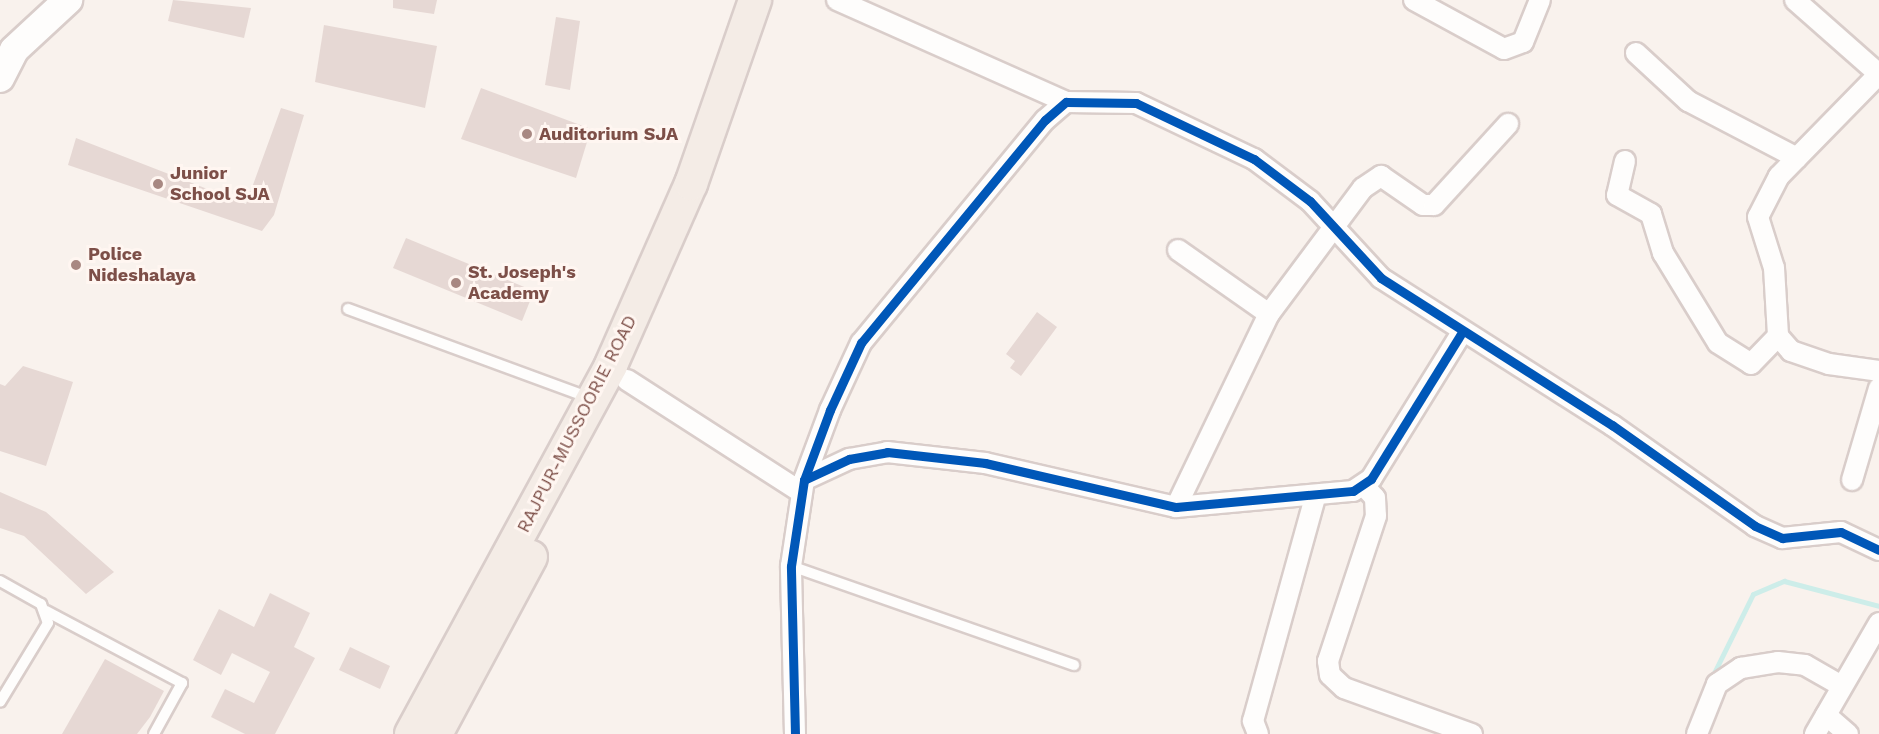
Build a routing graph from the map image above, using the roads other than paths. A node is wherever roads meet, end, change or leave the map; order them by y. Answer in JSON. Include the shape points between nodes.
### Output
{"nodes":[{"id":1,"x":68,"y":0,"type":"edge"},
{"id":2,"x":755,"y":0,"type":"edge"},
{"id":3,"x":776,"y":0,"type":"edge"},
{"id":4,"x":837,"y":0,"type":"edge"},
{"id":5,"x":1414,"y":0,"type":"edge"},
{"id":6,"x":1540,"y":0,"type":"edge"},
{"id":7,"x":1795,"y":0,"type":"edge"},
{"id":8,"x":1636,"y":53,"type":"dead end"},
{"id":9,"x":1879,"y":74,"type":"edge"},
{"id":10,"x":0,"y":78,"type":"edge"},
{"id":11,"x":1066,"y":102,"type":"junction"},
{"id":12,"x":1508,"y":124,"type":"dead end"},
{"id":13,"x":1797,"y":158,"type":"junction"},
{"id":14,"x":1625,"y":161,"type":"dead end"},
{"id":15,"x":1333,"y":223,"type":"junction"},
{"id":16,"x":1178,"y":250,"type":"dead end"},
{"id":17,"x":348,"y":309,"type":"dead end"},
{"id":18,"x":1269,"y":314,"type":"junction"},
{"id":19,"x":1462,"y":332,"type":"junction"},
{"id":20,"x":1778,"y":336,"type":"junction"},
{"id":21,"x":1879,"y":371,"type":"edge"},
{"id":22,"x":627,"y":380,"type":"junction"},
{"id":23,"x":1879,"y":388,"type":"edge"},
{"id":24,"x":593,"y":400,"type":"junction"},
{"id":25,"x":1852,"y":480,"type":"dead end"},
{"id":26,"x":803,"y":486,"type":"junction"},
{"id":27,"x":1364,"y":486,"type":"junction"},
{"id":28,"x":1315,"y":497,"type":"junction"},
{"id":29,"x":1176,"y":507,"type":"junction"},
{"id":30,"x":1879,"y":550,"type":"edge"},
{"id":31,"x":791,"y":566,"type":"junction"},
{"id":32,"x":0,"y":581,"type":"edge"},
{"id":33,"x":46,"y":611,"type":"junction"},
{"id":34,"x":1876,"y":628,"type":"edge"},
{"id":35,"x":1074,"y":666,"type":"dead end"},
{"id":36,"x":1840,"y":685,"type":"junction"},
{"id":37,"x":0,"y":702,"type":"edge"},
{"id":38,"x":1826,"y":715,"type":"junction"},
{"id":39,"x":154,"y":734,"type":"edge"},
{"id":40,"x":411,"y":734,"type":"edge"},
{"id":41,"x":436,"y":734,"type":"edge"},
{"id":42,"x":795,"y":734,"type":"edge"},
{"id":43,"x":1258,"y":734,"type":"edge"},
{"id":44,"x":1472,"y":734,"type":"edge"},
{"id":45,"x":1697,"y":734,"type":"edge"},
{"id":46,"x":1815,"y":734,"type":"edge"},
{"id":47,"x":1848,"y":734,"type":"edge"}],
"edges":[{"from":1,"to":10,"type":"street","via":[[14,50]]},
{"from":2,"to":24,"type":"main road","name":"RAJPUR-MUSSOORIE ROAD","via":[[691,184]]},
{"from":3,"to":22,"type":"main road","name":"RAJPUR-MUSSOORIE ROAD","via":[[700,210]]},
{"from":4,"to":11,"type":"street"},
{"from":5,"to":6,"type":"street","via":[[1504,49],[1523,42]]},
{"from":7,"to":9,"type":"street"},
{"from":8,"to":13,"type":"street","via":[[1688,100]]},
{"from":9,"to":13,"type":"street"},
{"from":11,"to":15,"type":"street","via":[[1136,104],[1254,159]]},
{"from":11,"to":26,"type":"street","via":[[1045,120],[861,344]]},
{"from":12,"to":15,"type":"street","via":[[1434,205],[1423,205],[1381,176]]},
{"from":13,"to":20,"type":"street","via":[[1762,200],[1758,217],[1774,268]]},
{"from":14,"to":20,"type":"street","via":[[1617,195],[1651,214],[1667,261],[1718,343],[1751,364]]},
{"from":15,"to":18,"type":"street"},
{"from":15,"to":19,"type":"street","via":[[1381,278]]},
{"from":16,"to":18,"type":"street"},
{"from":17,"to":24,"type":"lane"},
{"from":18,"to":29,"type":"street"},
{"from":19,"to":27,"type":"street"},
{"from":19,"to":30,"type":"street","via":[[1611,425],[1769,534],[1799,538],[1841,532]]},
{"from":20,"to":21,"type":"street","via":[[1791,351],[1820,361]]},
{"from":22,"to":26,"type":"street"},
{"from":22,"to":41,"type":"main road","name":"RAJPUR-MUSSOORIE ROAD"},
{"from":23,"to":25,"type":"street"},
{"from":24,"to":40,"type":"main road","name":"RAJPUR-MUSSOORIE ROAD"},
{"from":26,"to":29,"type":"street","via":[[867,455],[927,453]]},
{"from":26,"to":31,"type":"street"},
{"from":27,"to":28,"type":"street"},
{"from":27,"to":44,"type":"street","via":[[1375,498],[1376,516],[1328,661],[1330,675],[1344,688]]},
{"from":28,"to":29,"type":"street"},
{"from":28,"to":43,"type":"street","via":[[1253,721]]},
{"from":31,"to":35,"type":"lane"},
{"from":31,"to":42,"type":"street"},
{"from":32,"to":33,"type":"lane"},
{"from":33,"to":37,"type":"lane","via":[[48,623]]},
{"from":33,"to":39,"type":"lane","via":[[182,683]]},
{"from":34,"to":36,"type":"street"},
{"from":36,"to":38,"type":"street"},
{"from":36,"to":45,"type":"street","via":[[1805,665],[1778,662],[1741,668],[1717,684]]},
{"from":38,"to":46,"type":"street"},
{"from":38,"to":47,"type":"street"}]}
